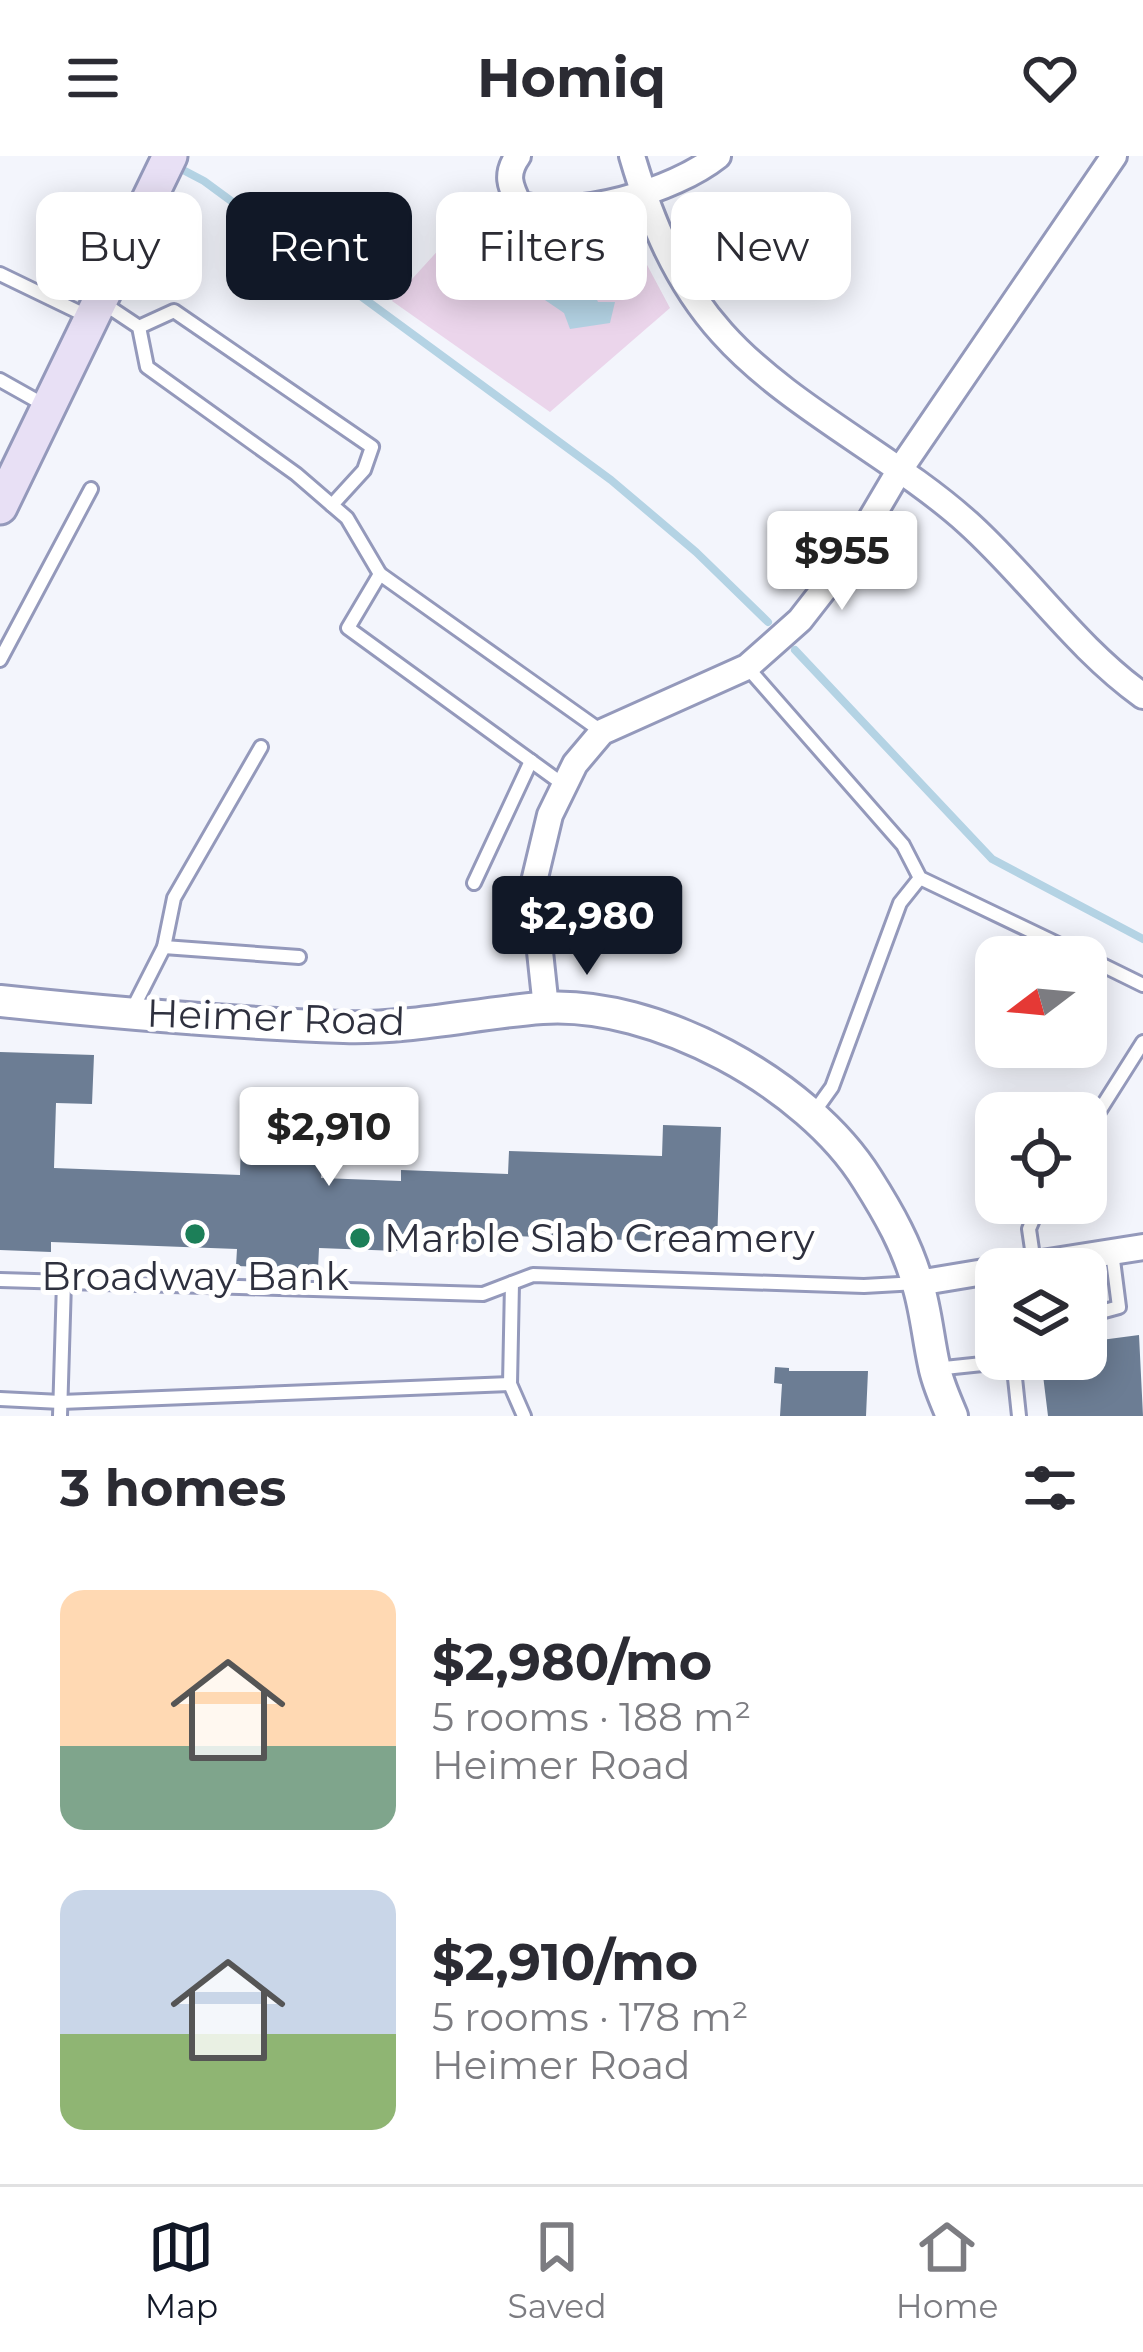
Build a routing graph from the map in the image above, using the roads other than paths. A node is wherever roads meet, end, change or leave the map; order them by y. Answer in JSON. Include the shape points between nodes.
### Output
{"nodes":[{"id":1,"x":170,"y":156,"type":"edge"},
{"id":2,"x":518,"y":156,"type":"edge"},
{"id":3,"x":632,"y":156,"type":"edge"},
{"id":4,"x":718,"y":156,"type":"edge"},
{"id":5,"x":1114,"y":156,"type":"edge"},
{"id":6,"x":513,"y":192,"type":"edge"},
{"id":7,"x":642,"y":192,"type":"edge"},
{"id":8,"x":647,"y":193,"type":"edge"},
{"id":9,"x":647,"y":203,"type":"edge"},
{"id":10,"x":0,"y":274,"type":"edge"},
{"id":11,"x":96,"y":310,"type":"junction"},
{"id":12,"x":139,"y":327,"type":"junction"},
{"id":13,"x":0,"y":380,"type":"edge"},
{"id":14,"x":49,"y":407,"type":"junction"},
{"id":15,"x":899,"y":471,"type":"junction"},
{"id":16,"x":92,"y":488,"type":"dead end"},
{"id":17,"x":1,"y":501,"type":"edge"},
{"id":18,"x":332,"y":505,"type":"junction"},
{"id":19,"x":380,"y":574,"type":"junction"},
{"id":20,"x":0,"y":660,"type":"edge"},
{"id":21,"x":746,"y":667,"type":"junction"},
{"id":22,"x":1143,"y":696,"type":"edge"},
{"id":23,"x":602,"y":732,"type":"junction"},
{"id":24,"x":261,"y":748,"type":"dead end"},
{"id":25,"x":530,"y":760,"type":"junction"},
{"id":26,"x":565,"y":785,"type":"junction"},
{"id":27,"x":920,"y":878,"type":"junction"},
{"id":28,"x":474,"y":883,"type":"dead end"},
{"id":29,"x":1042,"y":936,"type":"edge"},
{"id":30,"x":164,"y":947,"type":"junction"},
{"id":31,"x":299,"y":957,"type":"dead end"},
{"id":32,"x":1107,"y":967,"type":"edge"},
{"id":33,"x":1143,"y":985,"type":"edge"},
{"id":34,"x":0,"y":1001,"type":"edge"},
{"id":35,"x":546,"y":1008,"type":"junction"},
{"id":36,"x":132,"y":1011,"type":"junction"},
{"id":37,"x":1143,"y":1042,"type":"edge"},
{"id":38,"x":1107,"y":1099,"type":"edge"},
{"id":39,"x":812,"y":1115,"type":"junction"},
{"id":40,"x":1143,"y":1247,"type":"edge"},
{"id":41,"x":1112,"y":1252,"type":"junction"},
{"id":42,"x":1107,"y":1253,"type":"edge"},
{"id":43,"x":975,"y":1274,"type":"edge"},
{"id":44,"x":0,"y":1280,"type":"edge"},
{"id":45,"x":64,"y":1282,"type":"junction"},
{"id":46,"x":918,"y":1282,"type":"junction"},
{"id":47,"x":512,"y":1283,"type":"junction"},
{"id":48,"x":1107,"y":1309,"type":"edge"},
{"id":49,"x":975,"y":1364,"type":"edge"},
{"id":50,"x":934,"y":1369,"type":"junction"},
{"id":51,"x":1014,"y":1380,"type":"edge"},
{"id":52,"x":510,"y":1384,"type":"junction"},
{"id":53,"x":0,"y":1400,"type":"edge"},
{"id":54,"x":61,"y":1409,"type":"edge"},
{"id":55,"x":524,"y":1416,"type":"edge"},
{"id":56,"x":926,"y":1416,"type":"edge"},
{"id":57,"x":952,"y":1416,"type":"edge"},
{"id":58,"x":1019,"y":1416,"type":"edge"}],
"edges":[{"from":1,"to":11,"type":"main road"},
{"from":2,"to":6,"type":"street","via":[[508,182]]},
{"from":3,"to":7,"type":"street"},
{"from":4,"to":8,"type":"street","via":[[693,176]]},
{"from":5,"to":15,"type":"street"},
{"from":9,"to":15,"type":"street","via":[[674,267],[723,335]]},
{"from":10,"to":11,"type":"lane"},
{"from":11,"to":12,"type":"lane"},
{"from":11,"to":14,"type":"main road"},
{"from":12,"to":18,"type":"lane","via":[[147,367]]},
{"from":12,"to":18,"type":"lane","via":[[174,311],[372,447],[364,470]]},
{"from":13,"to":14,"type":"lane"},
{"from":14,"to":17,"type":"main road"},
{"from":15,"to":21,"type":"street","via":[[800,620]]},
{"from":15,"to":22,"type":"street","via":[[968,523],[1078,642]]},
{"from":16,"to":20,"type":"lane"},
{"from":18,"to":19,"type":"lane"},
{"from":19,"to":23,"type":"lane"},
{"from":19,"to":25,"type":"lane","via":[[347,628]]},
{"from":21,"to":23,"type":"street"},
{"from":21,"to":27,"type":"lane","via":[[903,845]]},
{"from":23,"to":26,"type":"street"},
{"from":24,"to":30,"type":"lane","via":[[174,898]]},
{"from":25,"to":26,"type":"lane"},
{"from":25,"to":28,"type":"lane"},
{"from":26,"to":35,"type":"street","via":[[540,844],[533,886]]},
{"from":27,"to":29,"type":"lane"},
{"from":27,"to":39,"type":"lane","via":[[900,903],[832,1087]]},
{"from":30,"to":31,"type":"lane"},
{"from":30,"to":36,"type":"lane"},
{"from":32,"to":33,"type":"lane"},
{"from":34,"to":36,"type":"street","name":"Heimer Road"},
{"from":35,"to":36,"type":"street","name":"Heimer Road","via":[[346,1027]]},
{"from":35,"to":39,"type":"street","name":"Heimer Road","via":[[666,1030],[740,1063]]},
{"from":37,"to":38,"type":"lane"},
{"from":39,"to":46,"type":"street","name":"Heimer Road","via":[[865,1174]]},
{"from":40,"to":41,"type":"street"},
{"from":41,"to":42,"type":"street"},
{"from":41,"to":48,"type":"lane","via":[[1118,1306]]},
{"from":43,"to":46,"type":"street"},
{"from":44,"to":45,"type":"lane"},
{"from":45,"to":47,"type":"lane","via":[[483,1294]]},
{"from":45,"to":54,"type":"lane"},
{"from":46,"to":47,"type":"lane","via":[[533,1275]]},
{"from":46,"to":50,"type":"street","name":"Heimer Road"},
{"from":47,"to":52,"type":"lane"},
{"from":49,"to":50,"type":"lane"},
{"from":50,"to":56,"type":"street","name":"Heimer Road"},
{"from":50,"to":57,"type":"street","name":"Heimer Road"},
{"from":51,"to":58,"type":"lane"},
{"from":52,"to":54,"type":"lane"},
{"from":52,"to":55,"type":"lane"},
{"from":53,"to":54,"type":"lane"}]}
